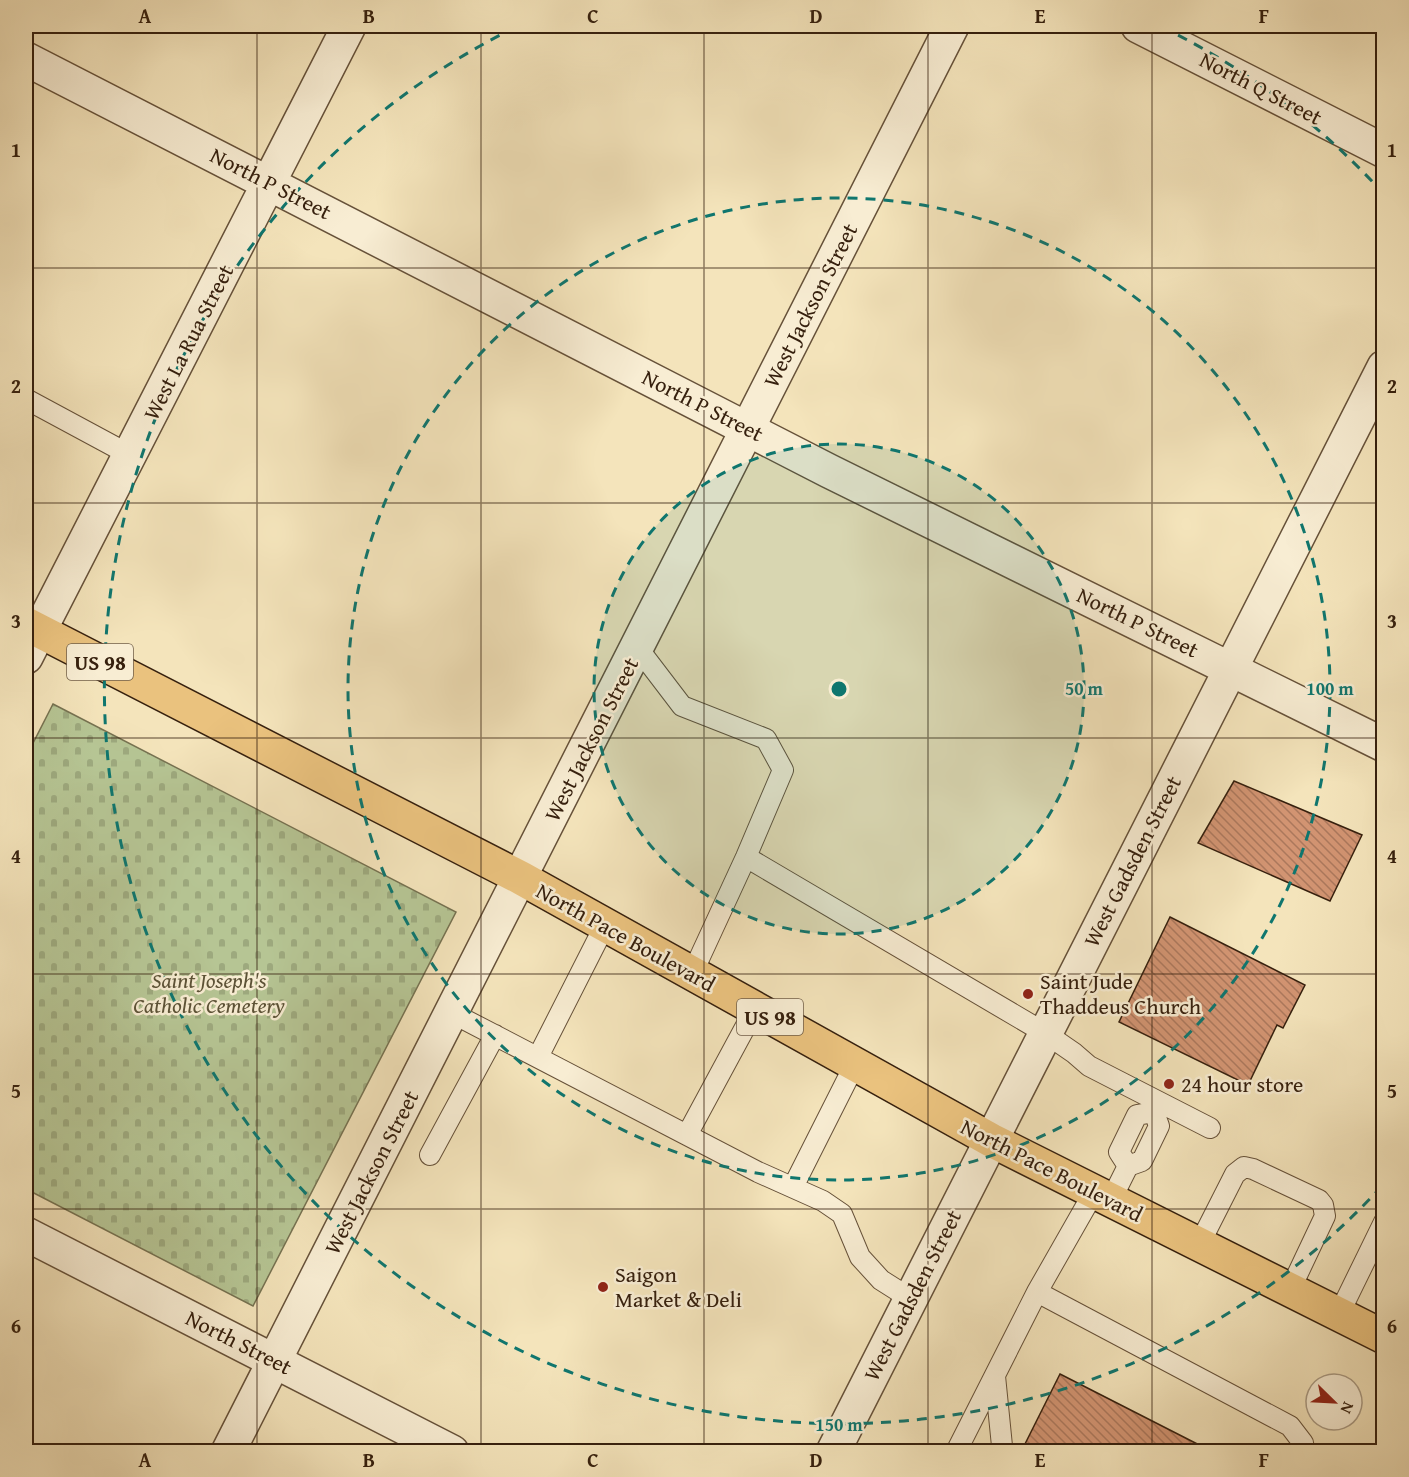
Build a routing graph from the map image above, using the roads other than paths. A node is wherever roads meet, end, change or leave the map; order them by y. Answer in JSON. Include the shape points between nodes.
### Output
{"nodes":[{"id":1,"x":350,"y":26,"type":"edge"},
{"id":2,"x":952,"y":26,"type":"edge"},
{"id":3,"x":1138,"y":26,"type":"edge"},
{"id":4,"x":26,"y":58,"type":"edge"},
{"id":5,"x":1383,"y":151,"type":"edge"},
{"id":6,"x":270,"y":182,"type":"junction"},
{"id":7,"x":1383,"y":367,"type":"edge"},
{"id":8,"x":26,"y":399,"type":"edge"},
{"id":9,"x":747,"y":428,"type":"junction"},
{"id":10,"x":130,"y":455,"type":"junction"},
{"id":11,"x":30,"y":638,"type":"edge"},
{"id":12,"x":637,"y":647,"type":"junction"},
{"id":13,"x":1230,"y":668,"type":"junction"},
{"id":14,"x":1383,"y":745,"type":"edge"},
{"id":15,"x":746,"y":857,"type":"junction"},
{"id":16,"x":521,"y":878,"type":"junction"},
{"id":17,"x":605,"y":925,"type":"junction"},
{"id":18,"x":692,"y":974,"type":"junction"},
{"id":19,"x":755,"y":1009,"type":"junction"},
{"id":20,"x":452,"y":1013,"type":"junction"},
{"id":21,"x":1045,"y":1033,"type":"junction"},
{"id":22,"x":495,"y":1035,"type":"junction"},
{"id":23,"x":537,"y":1057,"type":"junction"},
{"id":24,"x":855,"y":1064,"type":"junction"},
{"id":25,"x":1157,"y":1108,"type":"junction"},
{"id":26,"x":1210,"y":1128,"type":"dead end"},
{"id":27,"x":687,"y":1135,"type":"junction"},
{"id":28,"x":991,"y":1140,"type":"junction"},
{"id":29,"x":430,"y":1155,"type":"dead end"},
{"id":30,"x":793,"y":1187,"type":"junction"},
{"id":31,"x":1103,"y":1196,"type":"junction"},
{"id":32,"x":1383,"y":1222,"type":"edge"},
{"id":33,"x":26,"y":1234,"type":"edge"},
{"id":34,"x":1199,"y":1245,"type":"junction"},
{"id":35,"x":1290,"y":1290,"type":"junction"},
{"id":36,"x":1037,"y":1292,"type":"junction"},
{"id":37,"x":910,"y":1299,"type":"junction"},
{"id":38,"x":1339,"y":1314,"type":"junction"},
{"id":39,"x":1383,"y":1336,"type":"edge"},
{"id":40,"x":274,"y":1360,"type":"junction"},
{"id":41,"x":995,"y":1376,"type":"junction"},
{"id":42,"x":228,"y":1452,"type":"edge"},
{"id":43,"x":452,"y":1452,"type":"edge"},
{"id":44,"x":833,"y":1452,"type":"edge"},
{"id":45,"x":956,"y":1452,"type":"edge"},
{"id":46,"x":1000,"y":1452,"type":"edge"},
{"id":47,"x":1299,"y":1452,"type":"edge"}],
"edges":[{"from":1,"to":6,"type":"street","name":"West La Rua Street"},
{"from":2,"to":9,"type":"street","name":"West Jackson Street"},
{"from":3,"to":5,"type":"street","name":"North Q Street"},
{"from":4,"to":6,"type":"street","name":"North P Street"},
{"from":6,"to":9,"type":"street","name":"North P Street"},
{"from":6,"to":10,"type":"street","name":"West La Rua Street"},
{"from":7,"to":13,"type":"street","name":"West Gadsden Street"},
{"from":8,"to":10,"type":"lane"},
{"from":9,"to":12,"type":"street","name":"West Jackson Street"},
{"from":9,"to":13,"type":"street","name":"North P Street"},
{"from":10,"to":11,"type":"street","name":"West La Rua Street"},
{"from":11,"to":16,"type":"main road","name":"North Pace Boulevard","number":"US 98"},
{"from":12,"to":15,"type":"lane","via":[[682,706],[766,740],[783,770]]},
{"from":12,"to":16,"type":"street","name":"West Jackson Street"},
{"from":13,"to":14,"type":"street","name":"North P Street"},
{"from":13,"to":21,"type":"street","name":"West Gadsden Street"},
{"from":15,"to":18,"type":"lane"},
{"from":15,"to":21,"type":"lane"},
{"from":16,"to":17,"type":"main road","name":"North Pace Boulevard","number":"US 98"},
{"from":16,"to":20,"type":"street","name":"West Jackson Street"},
{"from":17,"to":18,"type":"main road","name":"North Pace Boulevard","number":"US 98"},
{"from":17,"to":23,"type":"lane"},
{"from":18,"to":19,"type":"main road","name":"North Pace Boulevard","number":"US 98"},
{"from":19,"to":24,"type":"main road","name":"North Pace Boulevard","number":"US 98"},
{"from":19,"to":27,"type":"lane"},
{"from":20,"to":22,"type":"lane"},
{"from":20,"to":40,"type":"street","name":"West Jackson Street"},
{"from":21,"to":25,"type":"lane"},
{"from":21,"to":28,"type":"street","name":"West Gadsden Street"},
{"from":22,"to":23,"type":"lane"},
{"from":22,"to":29,"type":"lane"},
{"from":23,"to":27,"type":"lane"},
{"from":24,"to":28,"type":"main road","name":"North Pace Boulevard","number":"US 98"},
{"from":24,"to":30,"type":"lane"},
{"from":25,"to":26,"type":"lane"},
{"from":25,"to":31,"type":"lane","via":[[1160,1126],[1142,1161],[1128,1166]]},
{"from":27,"to":30,"type":"lane"},
{"from":28,"to":31,"type":"main road","name":"North Pace Boulevard","number":"US 98"},
{"from":28,"to":37,"type":"street","name":"West Gadsden Street"},
{"from":30,"to":37,"type":"lane","via":[[842,1214],[860,1257],[881,1280]]},
{"from":31,"to":34,"type":"main road","name":"North Pace Boulevard","number":"US 98"},
{"from":31,"to":36,"type":"lane"},
{"from":32,"to":38,"type":"lane"},
{"from":33,"to":40,"type":"street","name":"North Street"},
{"from":34,"to":35,"type":"main road","name":"North Pace Boulevard","number":"US 98"},
{"from":34,"to":35,"type":"lane","via":[[1235,1174],[1244,1167],[1319,1200],[1325,1216]]},
{"from":35,"to":38,"type":"main road","name":"North Pace Boulevard","number":"US 98"},
{"from":36,"to":41,"type":"lane"},
{"from":36,"to":47,"type":"lane","via":[[1290,1426],[1303,1443]]},
{"from":37,"to":44,"type":"street","name":"West Gadsden Street"},
{"from":38,"to":39,"type":"main road","name":"North Pace Boulevard","number":"US 98"},
{"from":40,"to":42,"type":"street","name":"West Jackson Street"},
{"from":40,"to":43,"type":"street","name":"North Street"},
{"from":41,"to":45,"type":"lane"},
{"from":41,"to":46,"type":"lane"}]}
